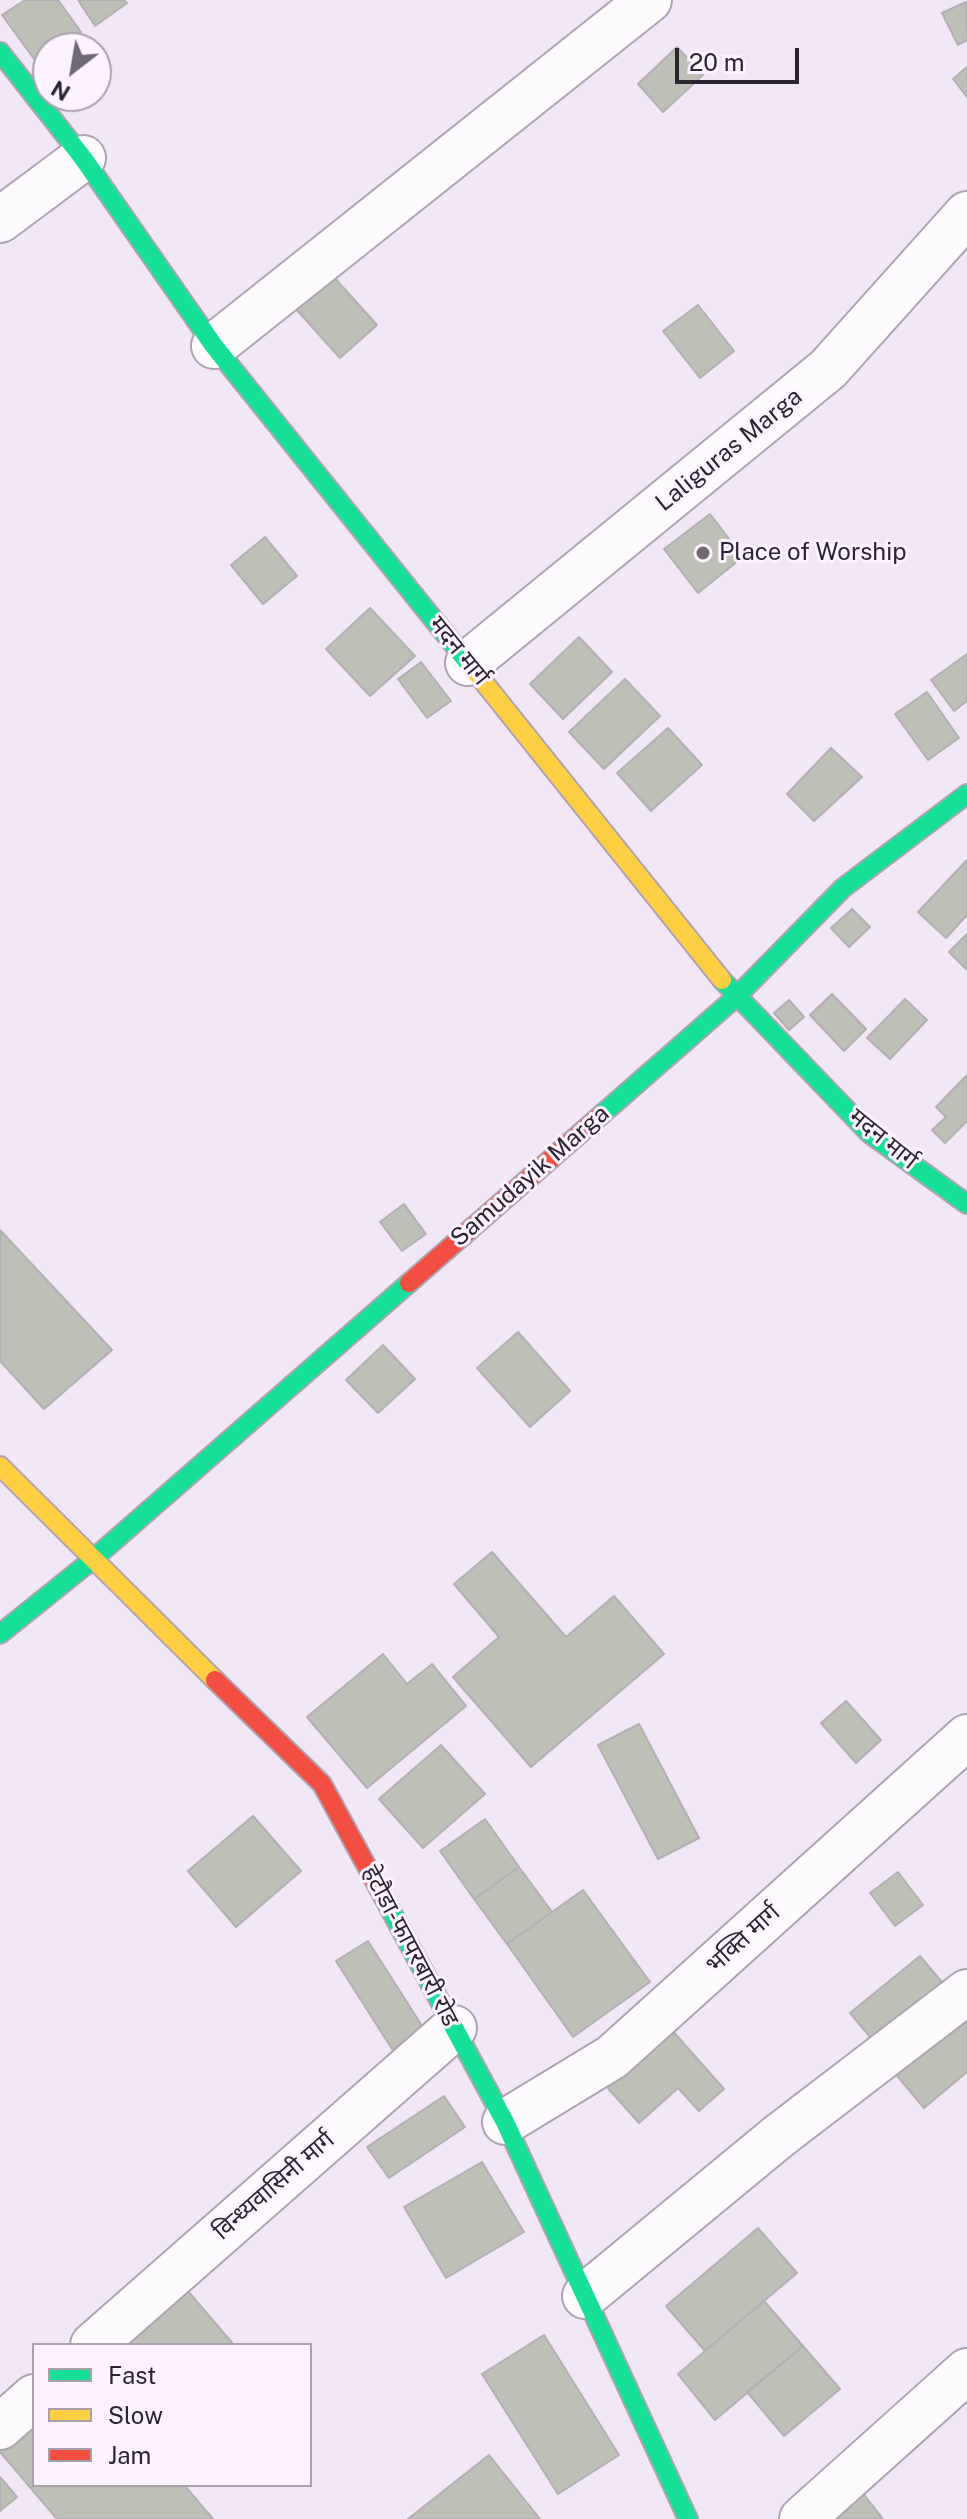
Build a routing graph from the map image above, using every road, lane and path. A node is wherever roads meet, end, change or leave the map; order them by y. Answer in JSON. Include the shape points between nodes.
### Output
{"nodes":[{"id":1,"x":649,"y":0,"type":"edge"},
{"id":2,"x":0,"y":52,"type":"edge"},
{"id":3,"x":83,"y":158,"type":"junction"},
{"id":4,"x":967,"y":214,"type":"edge"},
{"id":5,"x":0,"y":220,"type":"edge"},
{"id":6,"x":214,"y":346,"type":"junction"},
{"id":7,"x":468,"y":663,"type":"junction"},
{"id":8,"x":967,"y":794,"type":"edge"},
{"id":9,"x":736,"y":997,"type":"junction"},
{"id":10,"x":967,"y":1204,"type":"edge"},
{"id":11,"x":0,"y":1466,"type":"edge"},
{"id":12,"x":92,"y":1560,"type":"junction"},
{"id":13,"x":0,"y":1634,"type":"edge"},
{"id":14,"x":967,"y":1737,"type":"edge"},
{"id":15,"x":967,"y":1992,"type":"edge"},
{"id":16,"x":454,"y":2028,"type":"junction"},
{"id":17,"x":505,"y":2122,"type":"junction"},
{"id":18,"x":585,"y":2296,"type":"junction"},
{"id":19,"x":95,"y":2343,"type":"edge"},
{"id":20,"x":967,"y":2371,"type":"edge"},
{"id":21,"x":32,"y":2399,"type":"edge"},
{"id":22,"x":0,"y":2427,"type":"edge"},
{"id":23,"x":676,"y":2513,"type":"edge"},
{"id":24,"x":802,"y":2519,"type":"edge"}],
"edges":[{"from":1,"to":6,"type":"street"},
{"from":2,"to":3,"type":"main road","name":"मदन मार्ग"},
{"from":3,"to":5,"type":"street"},
{"from":3,"to":6,"type":"main road","name":"मदन मार्ग"},
{"from":4,"to":7,"type":"street","name":"Laliguras Marga","via":[[828,369]]},
{"from":6,"to":7,"type":"main road","name":"मदन मार्ग"},
{"from":7,"to":9,"type":"main road","name":"मदन मार्ग"},
{"from":8,"to":9,"type":"main road","name":"Samudayik Marga","via":[[843,888]]},
{"from":9,"to":10,"type":"main road","name":"मदन मार्ग","via":[[869,1133]]},
{"from":9,"to":12,"type":"main road","name":"Samudayik Marga"},
{"from":11,"to":12,"type":"main road","name":"हेटौडा-फापरबारी रोड"},
{"from":12,"to":13,"type":"main road","name":"Samudayik Marga"},
{"from":12,"to":16,"type":"main road","name":"हेटौडा-फापरबारी रोड","via":[[322,1784]]},
{"from":14,"to":17,"type":"street","name":"भक्ति मार्ग","via":[[612,2057]]},
{"from":15,"to":18,"type":"street","via":[[779,2136]]},
{"from":16,"to":17,"type":"main road","name":"हेटौडा-फापरबारी रोड"},
{"from":16,"to":19,"type":"street","name":"विन्ध्यवासिनी मार्ग"},
{"from":17,"to":18,"type":"main road","name":"हेटौडा-फापरबारी रोड"},
{"from":18,"to":23,"type":"main road","name":"हेटौडा-फापरबारी रोड"},
{"from":20,"to":24,"type":"street"},
{"from":21,"to":22,"type":"street"}]}
